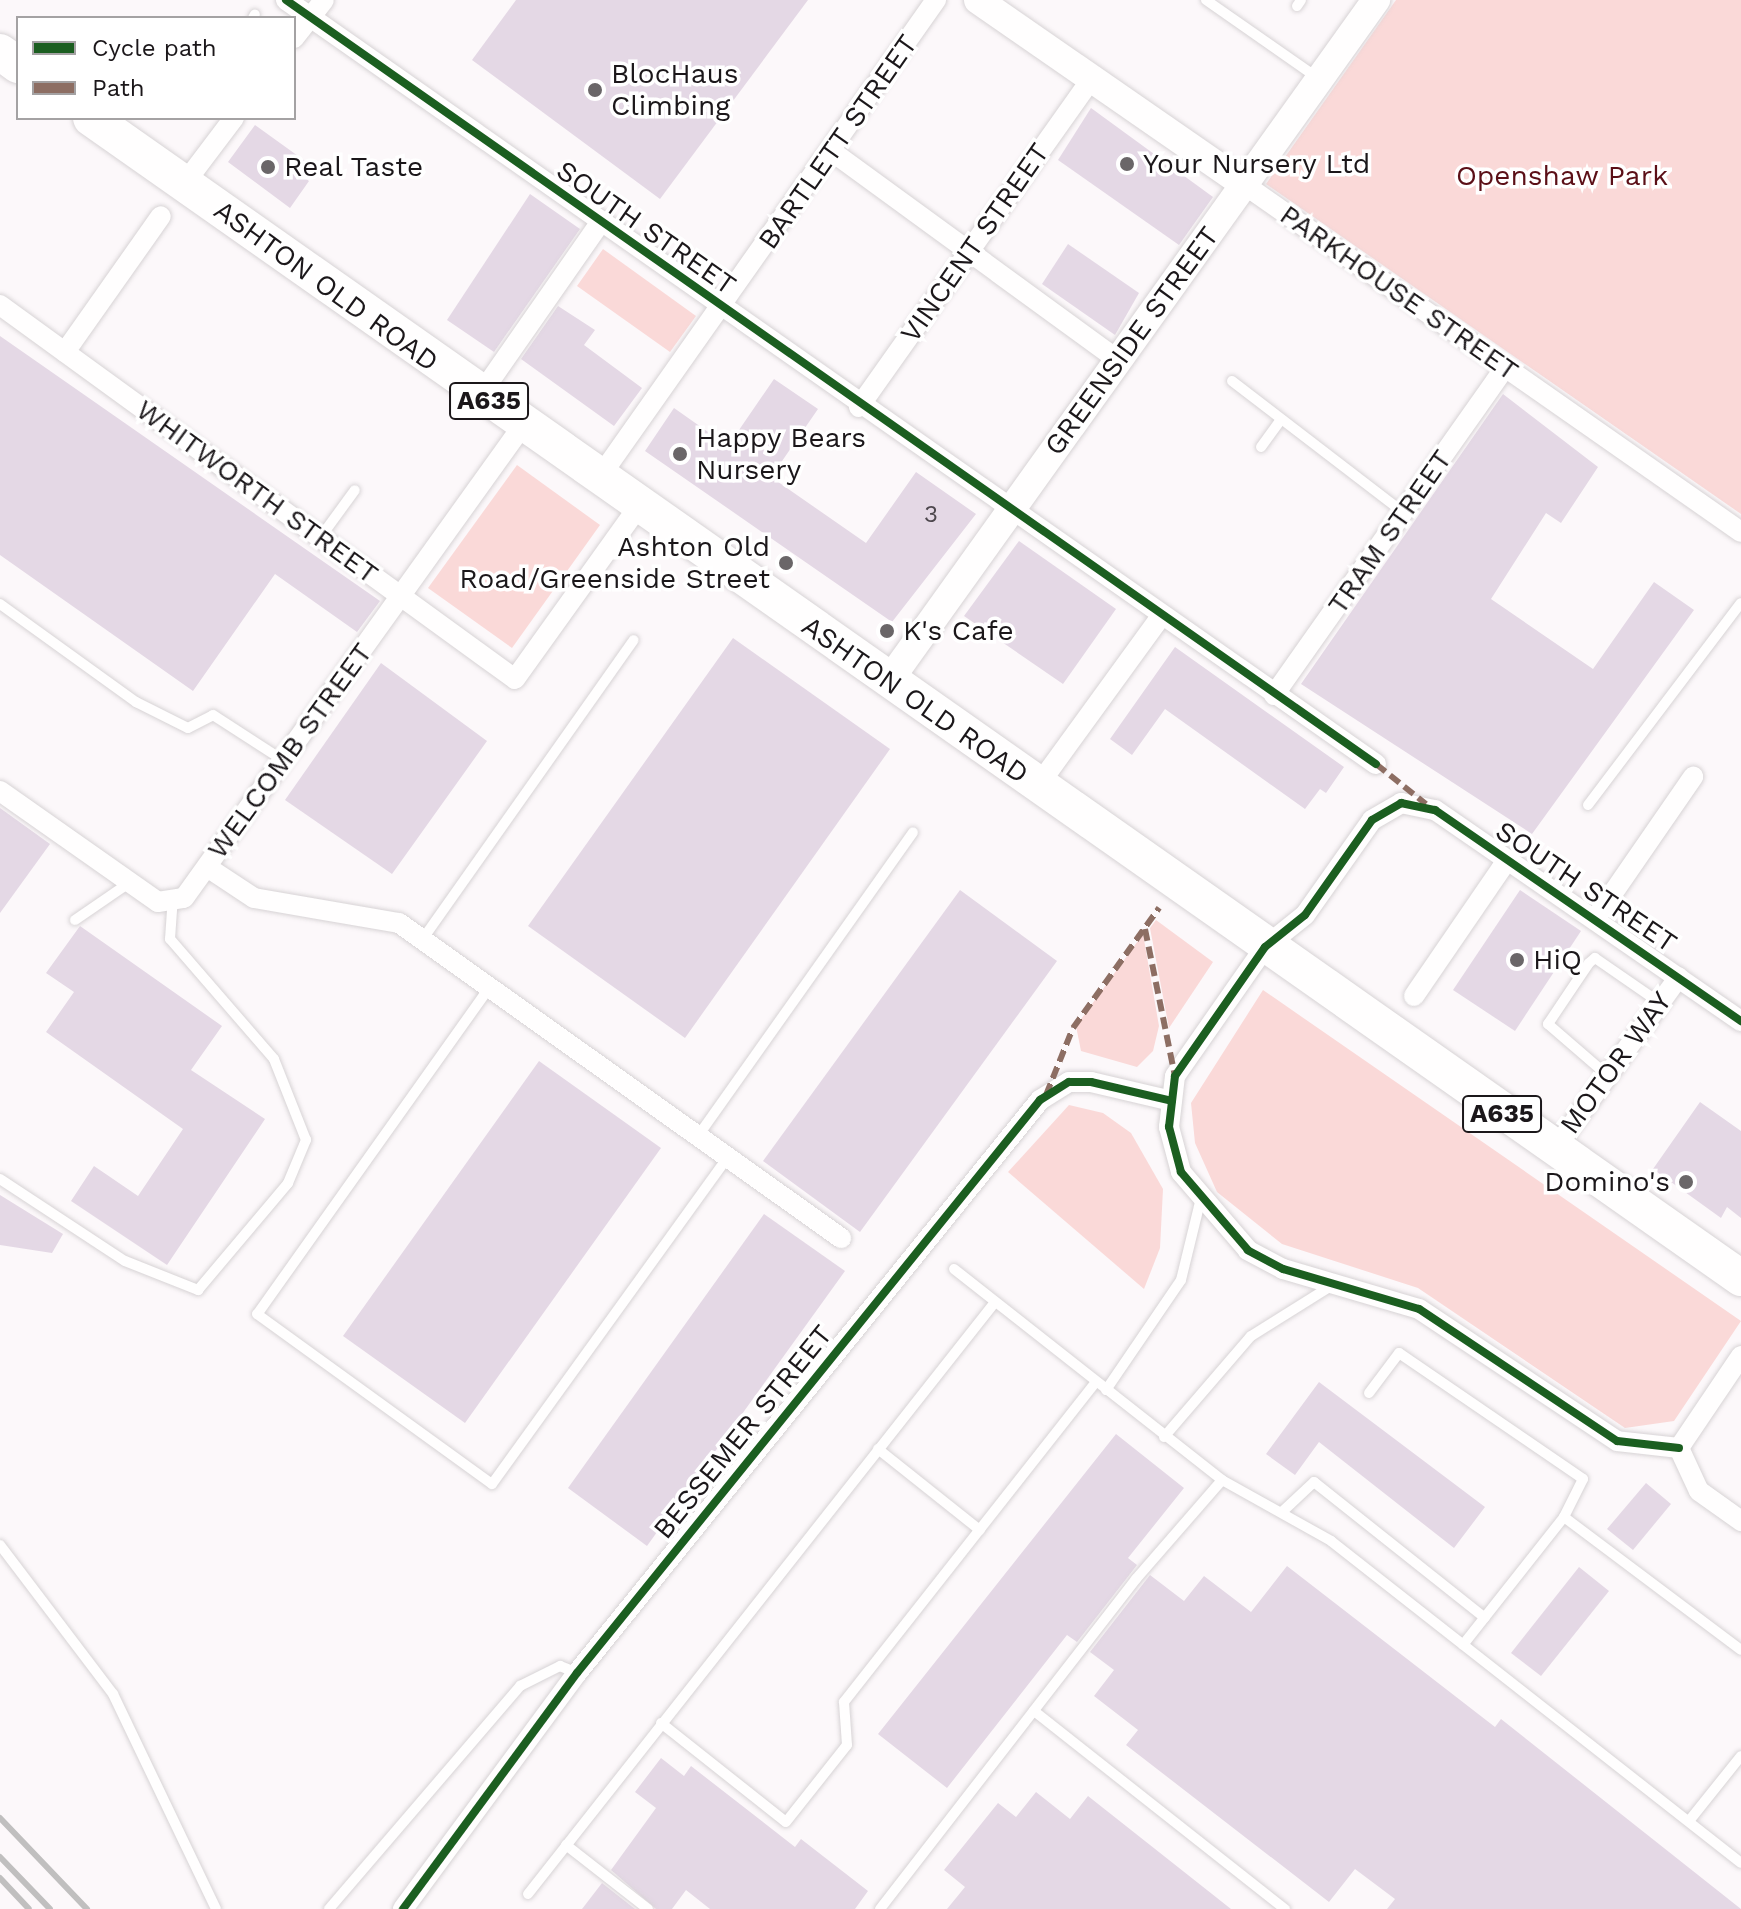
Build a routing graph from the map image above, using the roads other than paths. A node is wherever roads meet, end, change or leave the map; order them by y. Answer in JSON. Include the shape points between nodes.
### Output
{"nodes":[{"id":1,"x":286,"y":0,"type":"edge"},
{"id":2,"x":324,"y":0,"type":"edge"},
{"id":3,"x":936,"y":0,"type":"edge"},
{"id":4,"x":978,"y":0,"type":"edge"},
{"id":5,"x":1206,"y":0,"type":"edge"},
{"id":6,"x":1376,"y":0,"type":"edge"},
{"id":7,"x":310,"y":17,"type":"junction"},
{"id":8,"x":296,"y":35,"type":"edge"},
{"id":9,"x":1091,"y":79,"type":"junction"},
{"id":10,"x":1320,"y":79,"type":"junction"},
{"id":11,"x":94,"y":120,"type":"edge"},
{"id":12,"x":232,"y":120,"type":"edge"},
{"id":13,"x":834,"y":153,"type":"junction"},
{"id":14,"x":184,"y":184,"type":"junction"},
{"id":15,"x":1245,"y":185,"type":"junction"},
{"id":16,"x":161,"y":216,"type":"dead end"},
{"id":17,"x":600,"y":223,"type":"junction"},
{"id":18,"x":969,"y":252,"type":"junction"},
{"id":19,"x":0,"y":305,"type":"edge"},
{"id":20,"x":722,"y":309,"type":"junction"},
{"id":21,"x":65,"y":352,"type":"junction"},
{"id":22,"x":1119,"y":361,"type":"junction"},
{"id":23,"x":1505,"y":367,"type":"junction"},
{"id":24,"x":1232,"y":381,"type":"dead end"},
{"id":25,"x":480,"y":395,"type":"junction"},
{"id":26,"x":859,"y":407,"type":"junction"},
{"id":27,"x":1281,"y":419,"type":"junction"},
{"id":28,"x":523,"y":425,"type":"junction"},
{"id":29,"x":1261,"y":447,"type":"dead end"},
{"id":30,"x":599,"y":478,"type":"junction"},
{"id":31,"x":355,"y":490,"type":"dead end"},
{"id":32,"x":639,"y":506,"type":"junction"},
{"id":33,"x":1009,"y":513,"type":"junction"},
{"id":34,"x":1404,"y":513,"type":"junction"},
{"id":35,"x":1741,"y":532,"type":"edge"},
{"id":36,"x":320,"y":538,"type":"junction"},
{"id":37,"x":401,"y":596,"type":"junction"},
{"id":38,"x":1741,"y":603,"type":"edge"},
{"id":39,"x":0,"y":604,"type":"edge"},
{"id":40,"x":1160,"y":618,"type":"junction"},
{"id":41,"x":634,"y":640,"type":"dead end"},
{"id":42,"x":888,"y":682,"type":"junction"},
{"id":43,"x":1274,"y":695,"type":"junction"},
{"id":44,"x":284,"y":761,"type":"junction"},
{"id":45,"x":1376,"y":764,"type":"dead end"},
{"id":46,"x":1693,"y":777,"type":"dead end"},
{"id":47,"x":1037,"y":787,"type":"junction"},
{"id":48,"x":0,"y":791,"type":"edge"},
{"id":49,"x":1588,"y":805,"type":"dead end"},
{"id":50,"x":913,"y":832,"type":"dead end"},
{"id":51,"x":1507,"y":860,"type":"junction"},
{"id":52,"x":207,"y":867,"type":"junction"},
{"id":53,"x":129,"y":883,"type":"junction"},
{"id":54,"x":173,"y":900,"type":"junction"},
{"id":55,"x":1595,"y":919,"type":"junction"},
{"id":56,"x":75,"y":920,"type":"dead end"},
{"id":57,"x":422,"y":940,"type":"junction"},
{"id":58,"x":1265,"y":947,"type":"junction"},
{"id":59,"x":1679,"y":977,"type":"junction"},
{"id":60,"x":489,"y":988,"type":"junction"},
{"id":61,"x":1414,"y":996,"type":"dead end"},
{"id":62,"x":1660,"y":1003,"type":"junction"},
{"id":63,"x":1741,"y":1021,"type":"edge"},
{"id":64,"x":1607,"y":1075,"type":"junction"},
{"id":65,"x":1172,"y":1101,"type":"junction"},
{"id":66,"x":698,"y":1136,"type":"junction"},
{"id":67,"x":1554,"y":1150,"type":"junction"},
{"id":68,"x":728,"y":1157,"type":"junction"},
{"id":69,"x":0,"y":1179,"type":"edge"},
{"id":70,"x":1200,"y":1202,"type":"junction"},
{"id":71,"x":841,"y":1238,"type":"dead end"},
{"id":72,"x":954,"y":1269,"type":"dead end"},
{"id":73,"x":1741,"y":1278,"type":"edge"},
{"id":74,"x":1333,"y":1285,"type":"junction"},
{"id":75,"x":995,"y":1302,"type":"junction"},
{"id":76,"x":1741,"y":1356,"type":"edge"},
{"id":77,"x":1096,"y":1382,"type":"junction"},
{"id":78,"x":1106,"y":1390,"type":"junction"},
{"id":79,"x":1369,"y":1393,"type":"dead end"},
{"id":80,"x":1164,"y":1437,"type":"junction"},
{"id":81,"x":1679,"y":1448,"type":"junction"},
{"id":82,"x":878,"y":1449,"type":"junction"},
{"id":83,"x":1222,"y":1480,"type":"junction"},
{"id":84,"x":1282,"y":1512,"type":"junction"},
{"id":85,"x":1564,"y":1517,"type":"junction"},
{"id":86,"x":1741,"y":1521,"type":"edge"},
{"id":87,"x":980,"y":1530,"type":"junction"},
{"id":88,"x":0,"y":1545,"type":"edge"},
{"id":89,"x":1485,"y":1618,"type":"junction"},
{"id":90,"x":1463,"y":1645,"type":"junction"},
{"id":91,"x":1741,"y":1650,"type":"edge"},
{"id":92,"x":577,"y":1673,"type":"junction"},
{"id":93,"x":1034,"y":1711,"type":"junction"},
{"id":94,"x":661,"y":1723,"type":"junction"},
{"id":95,"x":1741,"y":1756,"type":"edge"},
{"id":96,"x":1689,"y":1821,"type":"junction"},
{"id":97,"x":566,"y":1845,"type":"junction"},
{"id":98,"x":1741,"y":1863,"type":"edge"},
{"id":99,"x":528,"y":1894,"type":"dead end"},
{"id":100,"x":216,"y":1909,"type":"edge"},
{"id":101,"x":329,"y":1909,"type":"edge"},
{"id":102,"x":403,"y":1909,"type":"edge"},
{"id":103,"x":648,"y":1909,"type":"edge"},
{"id":104,"x":880,"y":1909,"type":"edge"},
{"id":105,"x":1285,"y":1909,"type":"edge"}],
"edges":[{"from":1,"to":7,"type":"street","name":"SOUTH STREET"},
{"from":2,"to":7,"type":"street"},
{"from":3,"to":13,"type":"street","name":"BARTLETT STREET"},
{"from":4,"to":9,"type":"street","name":"PARKHOUSE STREET"},
{"from":5,"to":10,"type":"lane"},
{"from":6,"to":10,"type":"street","name":"GREENSIDE STREET"},
{"from":7,"to":8,"type":"street"},
{"from":7,"to":17,"type":"street","name":"SOUTH STREET"},
{"from":9,"to":15,"type":"street","name":"PARKHOUSE STREET"},
{"from":9,"to":18,"type":"street","name":"VINCENT STREET"},
{"from":10,"to":15,"type":"street","name":"GREENSIDE STREET"},
{"from":11,"to":14,"type":"highway","name":"ASHTON OLD ROAD","number":"A635"},
{"from":12,"to":14,"type":"street"},
{"from":13,"to":18,"type":"street"},
{"from":13,"to":20,"type":"street","name":"BARTLETT STREET"},
{"from":14,"to":25,"type":"highway","name":"ASHTON OLD ROAD","number":"A635"},
{"from":15,"to":22,"type":"street","name":"GREENSIDE STREET"},
{"from":15,"to":23,"type":"street","name":"PARKHOUSE STREET"},
{"from":16,"to":21,"type":"street"},
{"from":17,"to":20,"type":"street","name":"SOUTH STREET"},
{"from":17,"to":25,"type":"street"},
{"from":18,"to":22,"type":"street"},
{"from":18,"to":26,"type":"street","name":"VINCENT STREET"},
{"from":19,"to":21,"type":"street","name":"WHITWORTH STREET"},
{"from":20,"to":26,"type":"street","name":"SOUTH STREET"},
{"from":20,"to":30,"type":"street","name":"BARTLETT STREET"},
{"from":21,"to":36,"type":"street","name":"WHITWORTH STREET"},
{"from":22,"to":33,"type":"street","name":"GREENSIDE STREET"},
{"from":23,"to":34,"type":"street","name":"TRAM STREET"},
{"from":23,"to":35,"type":"street","name":"PARKHOUSE STREET"},
{"from":24,"to":27,"type":"lane"},
{"from":25,"to":28,"type":"highway","name":"ASHTON OLD ROAD","number":"A635"},
{"from":26,"to":33,"type":"street","name":"SOUTH STREET"},
{"from":27,"to":29,"type":"lane"},
{"from":27,"to":34,"type":"lane"},
{"from":28,"to":30,"type":"highway","name":"ASHTON OLD ROAD","number":"A635"},
{"from":28,"to":37,"type":"street","name":"WELCOMB STREET"},
{"from":30,"to":32,"type":"highway","name":"ASHTON OLD ROAD","number":"A635"},
{"from":31,"to":36,"type":"lane"},
{"from":32,"to":37,"type":"street","name":"WHITWORTH STREET","via":[[515,679]]},
{"from":32,"to":42,"type":"highway","name":"ASHTON OLD ROAD","number":"A635"},
{"from":33,"to":40,"type":"street","name":"SOUTH STREET"},
{"from":33,"to":42,"type":"street","name":"GREENSIDE STREET"},
{"from":34,"to":43,"type":"street","name":"TRAM STREET"},
{"from":36,"to":37,"type":"street","name":"WHITWORTH STREET"},
{"from":37,"to":44,"type":"street","name":"WELCOMB STREET"},
{"from":38,"to":49,"type":"lane"},
{"from":39,"to":44,"type":"lane","via":[[136,702],[188,728],[213,715]]},
{"from":40,"to":43,"type":"street","name":"SOUTH STREET"},
{"from":40,"to":47,"type":"street"},
{"from":41,"to":57,"type":"lane"},
{"from":42,"to":47,"type":"highway","name":"ASHTON OLD ROAD","number":"A635"},
{"from":43,"to":45,"type":"street","name":"SOUTH STREET"},
{"from":44,"to":52,"type":"street","name":"WELCOMB STREET"},
{"from":46,"to":55,"type":"street"},
{"from":47,"to":58,"type":"highway","name":"ASHTON OLD ROAD","number":"A635"},
{"from":48,"to":53,"type":"street"},
{"from":50,"to":66,"type":"lane"},
{"from":51,"to":55,"type":"street","name":"SOUTH STREET"},
{"from":51,"to":58,"type":"street","name":"SOUTH STREET","via":[[1435,810],[1401,803],[1372,820],[1305,915]]},
{"from":51,"to":61,"type":"street"},
{"from":52,"to":54,"type":"street","name":"WELCOMB STREET","via":[[184,898]]},
{"from":52,"to":57,"type":"street","via":[[254,898],[371,916]]},
{"from":53,"to":54,"type":"street","via":[[158,902]]},
{"from":53,"to":56,"type":"lane"},
{"from":54,"to":69,"type":"lane","via":[[170,939],[274,1059],[306,1140],[288,1183],[198,1290],[125,1261]]},
{"from":55,"to":59,"type":"street","name":"SOUTH STREET"},
{"from":57,"to":60,"type":"street"},
{"from":58,"to":65,"type":"street","via":[[1175,1076]]},
{"from":58,"to":67,"type":"highway","name":"ASHTON OLD ROAD","number":"A635"},
{"from":59,"to":62,"type":"street","name":"MOTOR WAY"},
{"from":59,"to":63,"type":"street","name":"SOUTH STREET"},
{"from":60,"to":66,"type":"street"},
{"from":60,"to":68,"type":"lane","via":[[257,1314],[479,1475],[492,1484]]},
{"from":62,"to":64,"type":"street","name":"MOTOR WAY"},
{"from":62,"to":64,"type":"lane","via":[[1595,958],[1589,963],[1548,1024]]},
{"from":64,"to":67,"type":"street","name":"MOTOR WAY"},
{"from":65,"to":70,"type":"street","via":[[1173,1150]]},
{"from":65,"to":92,"type":"street","name":"BESSEMER STREET","via":[[1091,1082],[1069,1082],[1040,1100]]},
{"from":66,"to":68,"type":"street"},
{"from":67,"to":73,"type":"highway","name":"ASHTON OLD ROAD","number":"A635"},
{"from":68,"to":71,"type":"street"},
{"from":70,"to":74,"type":"street","via":[[1248,1250]]},
{"from":70,"to":78,"type":"lane","via":[[1176,1289]]},
{"from":72,"to":75,"type":"lane"},
{"from":74,"to":80,"type":"lane","via":[[1251,1336]]},
{"from":74,"to":81,"type":"street","via":[[1419,1309],[1617,1441]]},
{"from":75,"to":77,"type":"lane"},
{"from":75,"to":82,"type":"lane"},
{"from":76,"to":81,"type":"street"},
{"from":77,"to":78,"type":"lane"},
{"from":77,"to":87,"type":"lane"},
{"from":78,"to":80,"type":"lane"},
{"from":79,"to":85,"type":"lane","via":[[1399,1353],[1583,1479]]},
{"from":80,"to":83,"type":"lane"},
{"from":81,"to":86,"type":"street","via":[[1699,1491]]},
{"from":82,"to":87,"type":"lane"},
{"from":82,"to":94,"type":"lane"},
{"from":83,"to":84,"type":"lane"},
{"from":83,"to":93,"type":"lane"},
{"from":84,"to":89,"type":"lane","via":[[1314,1482]]},
{"from":84,"to":90,"type":"lane","via":[[1331,1541]]},
{"from":85,"to":89,"type":"lane"},
{"from":85,"to":91,"type":"lane"},
{"from":87,"to":94,"type":"lane","via":[[844,1702],[847,1745],[786,1822]]},
{"from":88,"to":100,"type":"lane","via":[[113,1694]]},
{"from":89,"to":90,"type":"lane"},
{"from":90,"to":96,"type":"lane"},
{"from":92,"to":101,"type":"lane","via":[[560,1666],[520,1686]]},
{"from":92,"to":102,"type":"street","name":"BESSEMER STREET"},
{"from":93,"to":104,"type":"lane"},
{"from":93,"to":105,"type":"lane"},
{"from":94,"to":97,"type":"lane"},
{"from":95,"to":96,"type":"lane"},
{"from":96,"to":98,"type":"lane"},
{"from":97,"to":99,"type":"lane"},
{"from":97,"to":103,"type":"lane"}]}
